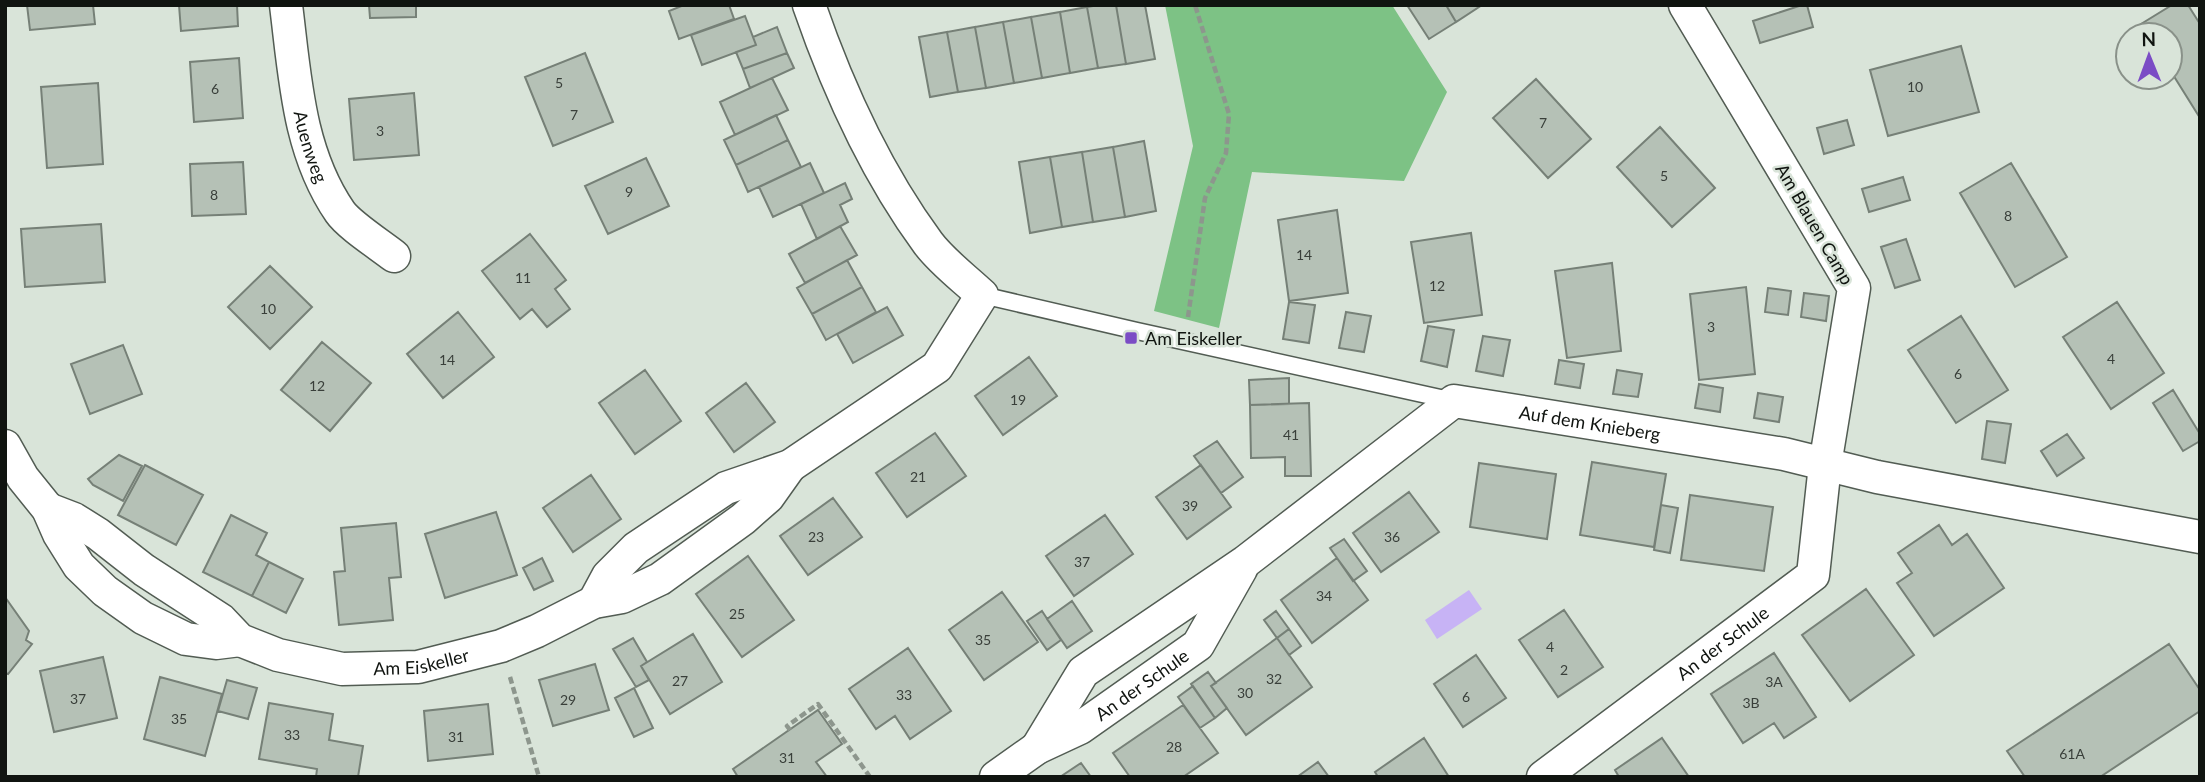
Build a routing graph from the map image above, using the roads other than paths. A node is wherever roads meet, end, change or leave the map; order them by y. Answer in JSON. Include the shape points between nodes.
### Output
{"nodes":[{"id":1,"x":286,"y":5,"type":"edge"},
{"id":2,"x":809,"y":5,"type":"edge"},
{"id":3,"x":1685,"y":5,"type":"edge"},
{"id":4,"x":394,"y":256,"type":"dead end"},
{"id":5,"x":982,"y":295,"type":"junction"},
{"id":6,"x":1454,"y":401,"type":"junction"},
{"id":7,"x":5,"y":446,"type":"edge"},
{"id":8,"x":1825,"y":465,"type":"junction"},
{"id":9,"x":2200,"y":537,"type":"edge"},
{"id":10,"x":1245,"y":562,"type":"junction"},
{"id":11,"x":1037,"y":748,"type":"junction"},
{"id":12,"x":996,"y":777,"type":"edge"},
{"id":13,"x":1544,"y":777,"type":"edge"}],
"edges":[{"from":1,"to":4,"type":"street","name":"Auenweg","via":[[300,112],[313,163],[341,214]]},
{"from":2,"to":5,"type":"street","via":[[831,68],[874,156],[929,244]]},
{"from":3,"to":8,"type":"street","name":"Am Blauen Camp","via":[[1854,288]]},
{"from":5,"to":6,"type":"lane","name":"Auf dem Knieberg"},
{"from":5,"to":7,"type":"street","name":"Am Eiskeller","via":[[937,366],[790,466],[768,497],[743,519],[660,579],[622,597],[594,602],[501,646],[418,667],[342,669],[278,655],[240,640],[187,639],[143,618],[79,566],[48,509]]},
{"from":6,"to":8,"type":"street","name":"Auf dem Knieberg","via":[[1784,454]]},
{"from":6,"to":10,"type":"street","name":"An der Schule"},
{"from":8,"to":9,"type":"street","name":"Auf dem Knieberg"},
{"from":8,"to":13,"type":"street","name":"An der Schule","via":[[1813,575]]},
{"from":10,"to":11,"type":"street","name":"An der Schule","via":[[1083,672]]},
{"from":10,"to":11,"type":"street","name":"An der Schule","via":[[1198,645],[1080,728]]},
{"from":11,"to":12,"type":"street","name":"An der Schule"}]}
